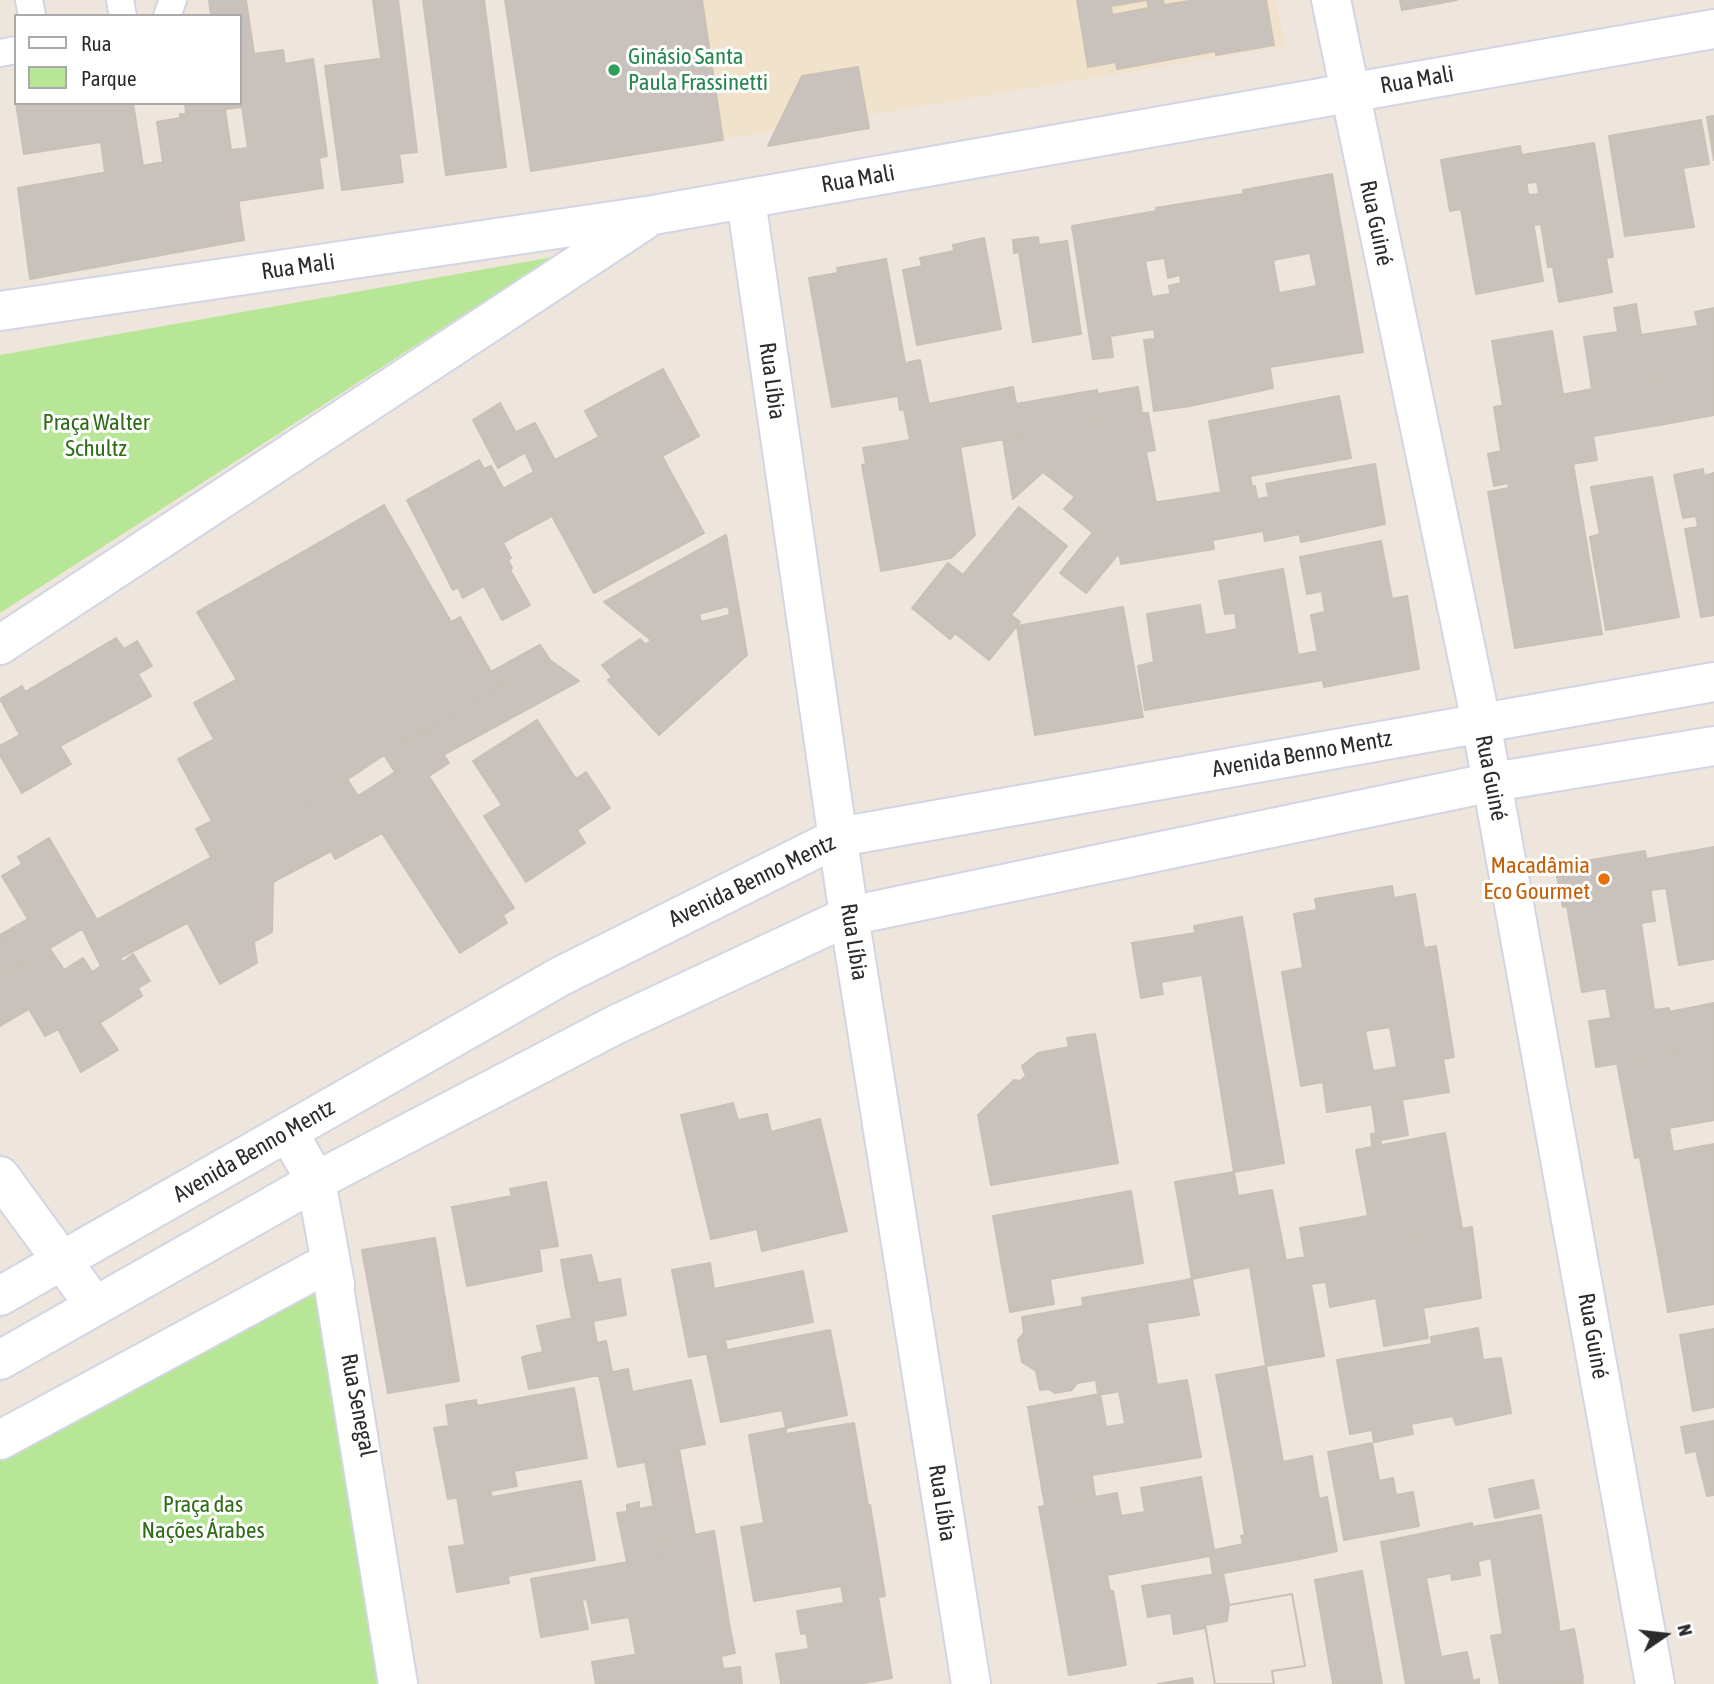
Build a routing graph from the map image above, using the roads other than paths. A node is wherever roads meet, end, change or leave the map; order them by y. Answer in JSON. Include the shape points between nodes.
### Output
{"nodes":[{"id":1,"x":1331,"y":0,"type":"edge"},
{"id":2,"x":1714,"y":30,"type":"edge"},
{"id":3,"x":1348,"y":92,"type":"junction"},
{"id":4,"x":746,"y":200,"type":"junction"},
{"id":5,"x":653,"y":215,"type":"junction"},
{"id":6,"x":0,"y":311,"type":"edge"},
{"id":7,"x":0,"y":645,"type":"edge"},
{"id":8,"x":1714,"y":682,"type":"edge"},
{"id":9,"x":1481,"y":722,"type":"junction"},
{"id":10,"x":1714,"y":746,"type":"edge"},
{"id":11,"x":1493,"y":782,"type":"junction"},
{"id":12,"x":839,"y":837,"type":"junction"},
{"id":13,"x":849,"y":916,"type":"junction"},
{"id":14,"x":288,"y":1132,"type":"junction"},
{"id":15,"x":0,"y":1176,"type":"edge"},
{"id":16,"x":316,"y":1181,"type":"junction"},
{"id":17,"x":62,"y":1262,"type":"junction"},
{"id":18,"x":0,"y":1296,"type":"edge"},
{"id":19,"x":95,"y":1306,"type":"junction"},
{"id":20,"x":0,"y":1360,"type":"edge"},
{"id":21,"x":0,"y":1440,"type":"edge"},
{"id":22,"x":398,"y":1684,"type":"edge"},
{"id":23,"x":410,"y":1684,"type":"edge"},
{"id":24,"x":971,"y":1684,"type":"edge"},
{"id":25,"x":1655,"y":1684,"type":"edge"}],
"edges":[{"from":1,"to":3,"type":"street","name":"Rua Guiné"},
{"from":2,"to":3,"type":"street","name":"Rua Mali"},
{"from":3,"to":4,"type":"street","name":"Rua Mali"},
{"from":3,"to":9,"type":"street","name":"Rua Guiné"},
{"from":4,"to":5,"type":"street","name":"Rua Mali"},
{"from":4,"to":12,"type":"street","name":"Rua Líbia"},
{"from":5,"to":6,"type":"street","name":"Rua Mali"},
{"from":5,"to":7,"type":"street"},
{"from":8,"to":9,"type":"street","name":"Avenida Benno Mentz"},
{"from":9,"to":11,"type":"street","name":"Rua Guiné"},
{"from":9,"to":12,"type":"street","name":"Avenida Benno Mentz"},
{"from":10,"to":11,"type":"street"},
{"from":11,"to":13,"type":"street"},
{"from":11,"to":25,"type":"street","name":"Rua Guiné"},
{"from":12,"to":13,"type":"street","name":"Rua Líbia"},
{"from":12,"to":14,"type":"street","name":"Avenida Benno Mentz","via":[[561,976]]},
{"from":13,"to":16,"type":"street","via":[[615,1025]]},
{"from":13,"to":24,"type":"street","name":"Rua Líbia"},
{"from":14,"to":16,"type":"street","name":"Rua Senegal"},
{"from":14,"to":17,"type":"street","name":"Avenida Benno Mentz"},
{"from":15,"to":17,"type":"street"},
{"from":16,"to":19,"type":"street"},
{"from":16,"to":23,"type":"street","name":"Rua Senegal"},
{"from":17,"to":18,"type":"street","name":"Avenida Benno Mentz"},
{"from":17,"to":19,"type":"street"},
{"from":19,"to":20,"type":"street"},
{"from":21,"to":22,"type":"street","via":[[330,1262]]}]}
